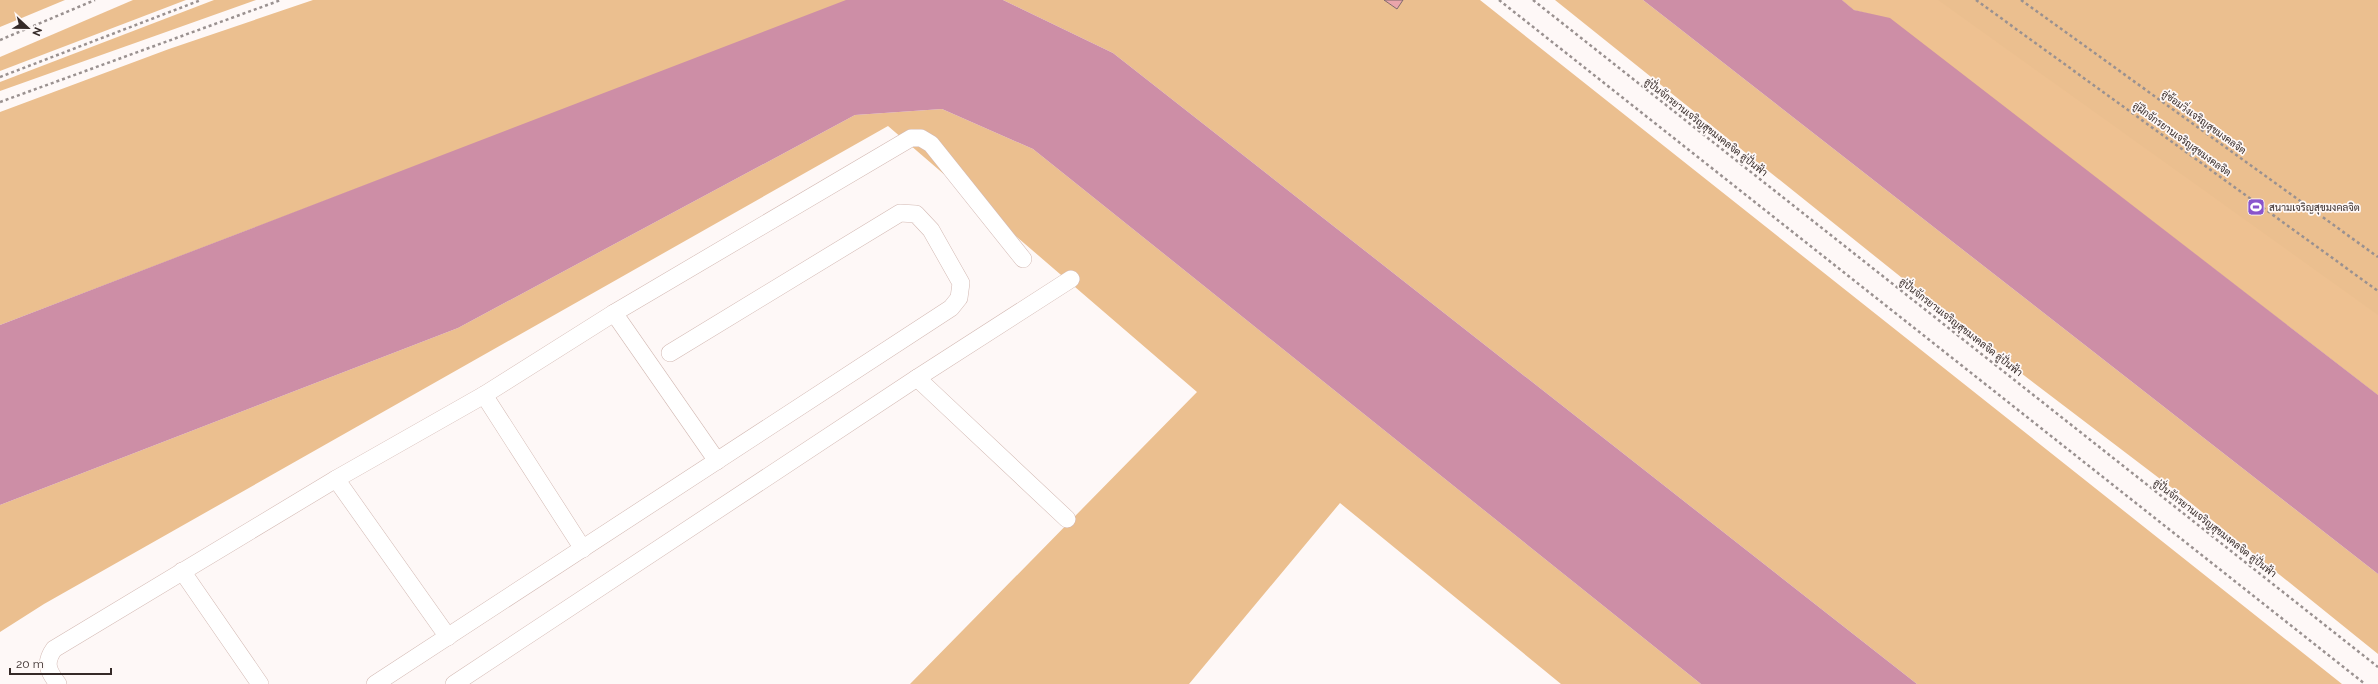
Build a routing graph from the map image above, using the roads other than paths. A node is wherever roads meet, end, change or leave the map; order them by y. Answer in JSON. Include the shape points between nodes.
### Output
{"nodes":[{"id":1,"x":1023,"y":259,"type":"dead end"},
{"id":2,"x":1071,"y":279,"type":"dead end"},
{"id":3,"x":614,"y":312,"type":"junction"},
{"id":4,"x":670,"y":353,"type":"dead end"},
{"id":5,"x":917,"y":378,"type":"junction"},
{"id":6,"x":484,"y":395,"type":"junction"},
{"id":7,"x":716,"y":461,"type":"junction"},
{"id":8,"x":336,"y":479,"type":"junction"},
{"id":9,"x":1068,"y":518,"type":"dead end"},
{"id":10,"x":583,"y":549,"type":"junction"},
{"id":11,"x":182,"y":571,"type":"junction"},
{"id":12,"x":448,"y":637,"type":"junction"},
{"id":13,"x":58,"y":684,"type":"edge"},
{"id":14,"x":260,"y":684,"type":"edge"},
{"id":15,"x":375,"y":684,"type":"edge"},
{"id":16,"x":454,"y":684,"type":"edge"}],
"edges":[{"from":1,"to":3,"type":"lane","via":[[932,144],[921,138],[911,138]]},
{"from":2,"to":5,"type":"lane"},
{"from":3,"to":6,"type":"lane"},
{"from":3,"to":7,"type":"lane"},
{"from":4,"to":7,"type":"lane","via":[[900,213],[916,214],[931,230],[961,283],[959,298],[951,308]]},
{"from":5,"to":9,"type":"lane"},
{"from":5,"to":16,"type":"lane"},
{"from":6,"to":8,"type":"lane"},
{"from":6,"to":10,"type":"lane"},
{"from":7,"to":10,"type":"lane"},
{"from":8,"to":11,"type":"lane"},
{"from":8,"to":12,"type":"lane"},
{"from":10,"to":12,"type":"lane"},
{"from":11,"to":13,"type":"lane","via":[[54,649],[48,658],[48,670]]},
{"from":11,"to":14,"type":"lane"},
{"from":12,"to":15,"type":"lane"}]}
